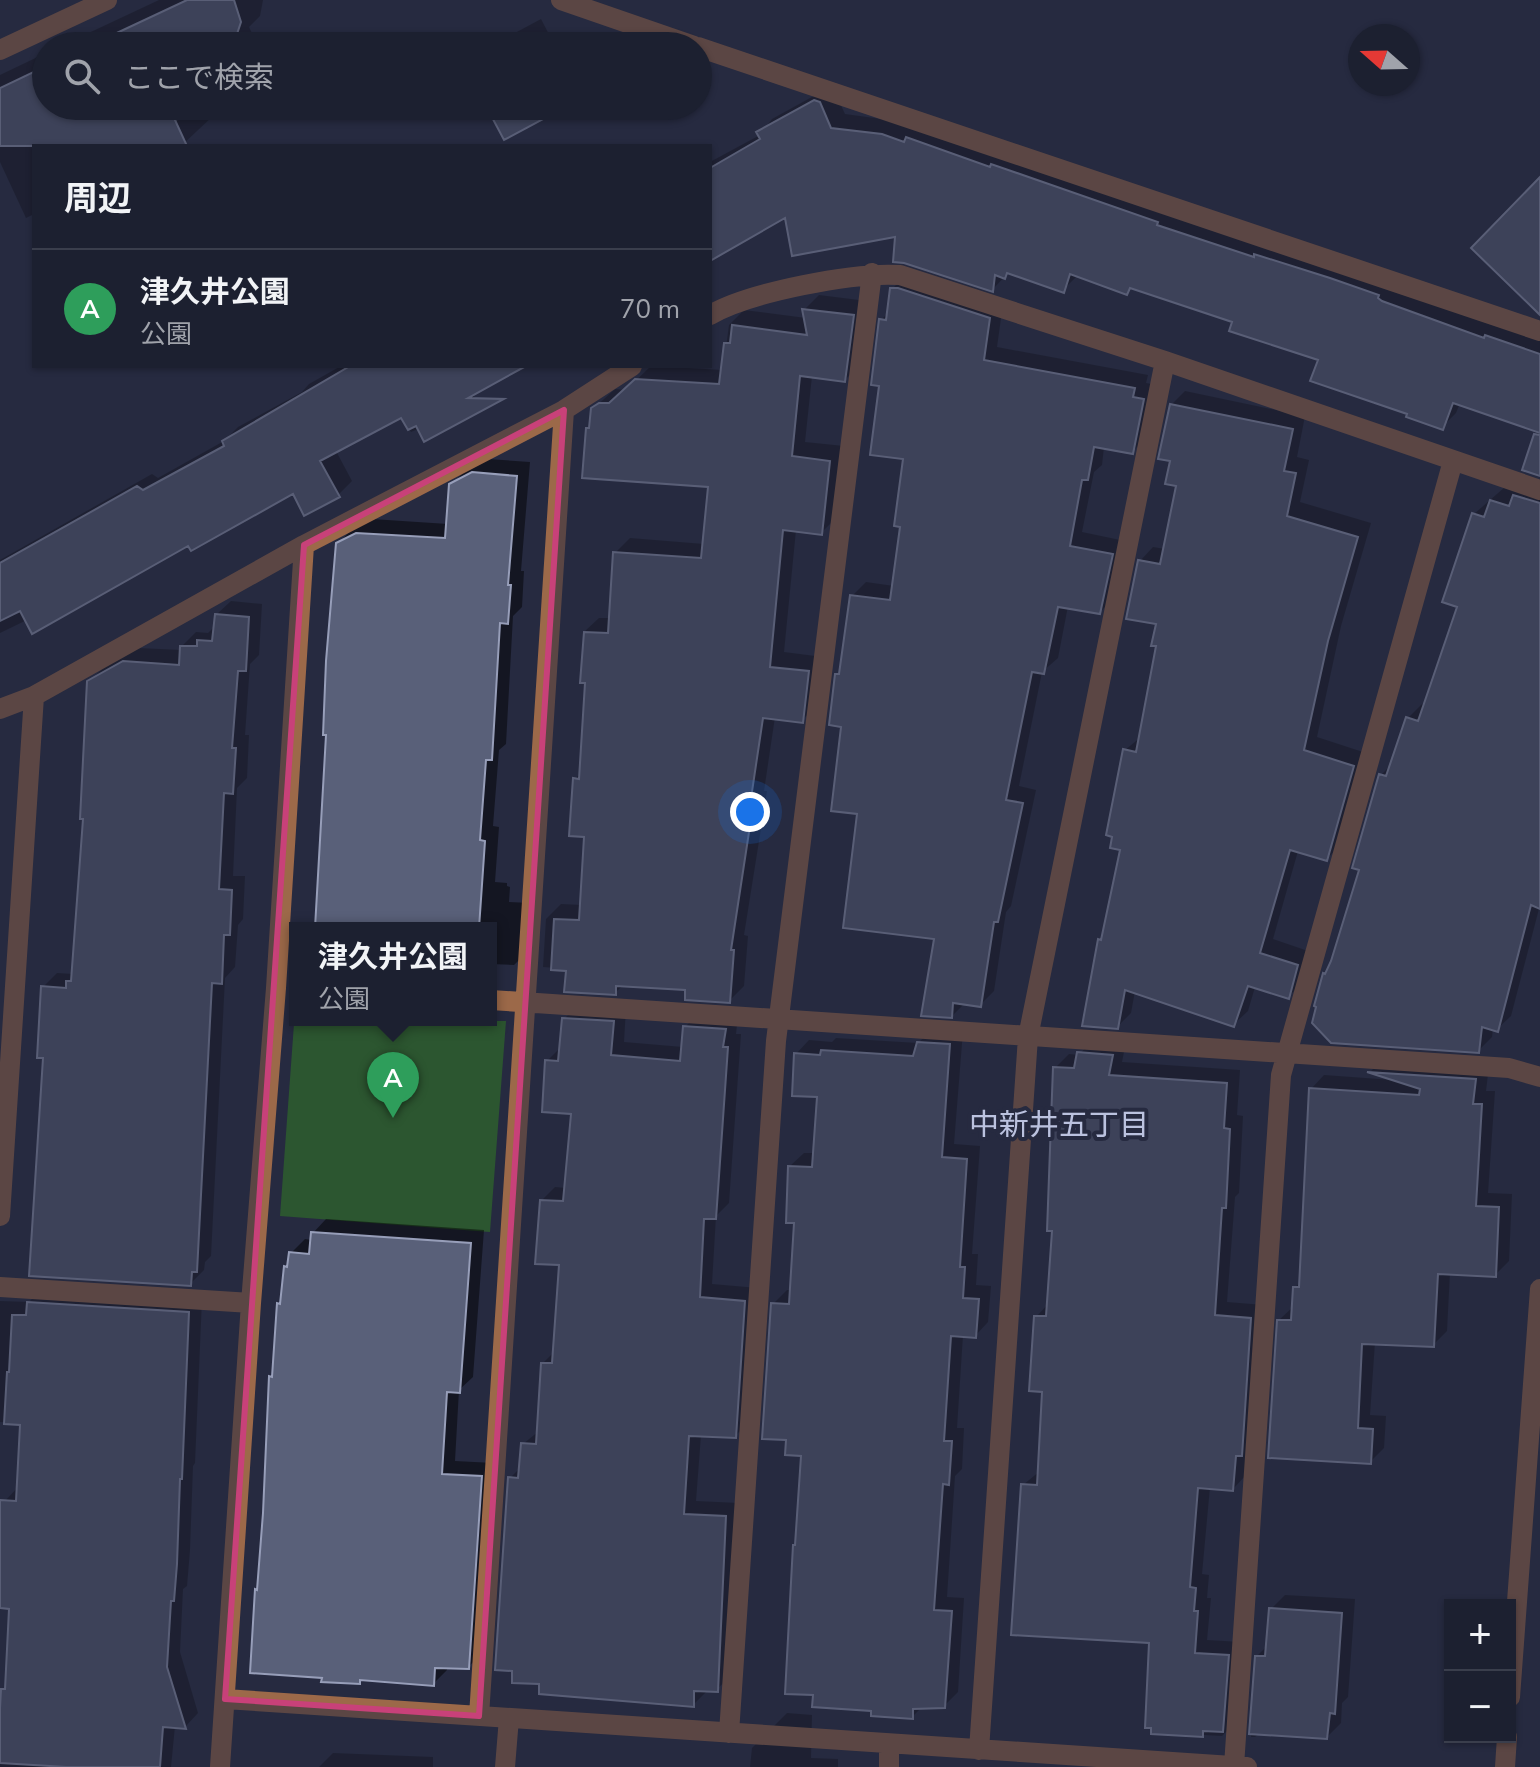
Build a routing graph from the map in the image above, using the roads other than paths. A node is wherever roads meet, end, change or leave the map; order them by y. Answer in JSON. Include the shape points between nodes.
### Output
{"nodes":[{"id":1,"x":107,"y":0,"type":"edge"},
{"id":2,"x":572,"y":2,"type":"edge"},
{"id":3,"x":39,"y":32,"type":"edge"},
{"id":4,"x":655,"y":32,"type":"edge"},
{"id":5,"x":32,"y":35,"type":"edge"},
{"id":6,"x":0,"y":50,"type":"edge"},
{"id":7,"x":712,"y":52,"type":"edge"},
{"id":8,"x":872,"y":273,"type":"junction"},
{"id":9,"x":712,"y":314,"type":"edge"},
{"id":10,"x":1540,"y":331,"type":"edge"},
{"id":11,"x":1165,"y":361,"type":"junction"},
{"id":12,"x":629,"y":368,"type":"edge"},
{"id":13,"x":564,"y":410,"type":"junction"},
{"id":14,"x":1453,"y":461,"type":"junction"},
{"id":15,"x":1540,"y":490,"type":"edge"},
{"id":16,"x":304,"y":545,"type":"junction"},
{"id":17,"x":34,"y":696,"type":"junction"},
{"id":18,"x":0,"y":709,"type":"edge"},
{"id":19,"x":286,"y":989,"type":"edge"},
{"id":20,"x":497,"y":1000,"type":"edge"},
{"id":21,"x":525,"y":1002,"type":"junction"},
{"id":22,"x":780,"y":1019,"type":"junction"},
{"id":23,"x":1028,"y":1037,"type":"junction"},
{"id":24,"x":1286,"y":1053,"type":"junction"},
{"id":25,"x":1540,"y":1077,"type":"edge"},
{"id":26,"x":0,"y":1216,"type":"edge"},
{"id":27,"x":0,"y":1287,"type":"edge"},
{"id":28,"x":1540,"y":1289,"type":"edge"},
{"id":29,"x":251,"y":1303,"type":"junction"},
{"id":30,"x":1531,"y":1564,"type":"edge"},
{"id":31,"x":1514,"y":1671,"type":"edge"},
{"id":32,"x":225,"y":1699,"type":"junction"},
{"id":33,"x":479,"y":1716,"type":"junction"},
{"id":34,"x":509,"y":1718,"type":"junction"},
{"id":35,"x":729,"y":1733,"type":"junction"},
{"id":36,"x":1507,"y":1743,"type":"edge"},
{"id":37,"x":889,"y":1744,"type":"junction"},
{"id":38,"x":979,"y":1750,"type":"junction"},
{"id":39,"x":1082,"y":1762,"type":"edge"},
{"id":40,"x":1234,"y":1766,"type":"edge"},
{"id":41,"x":220,"y":1767,"type":"edge"},
{"id":42,"x":505,"y":1767,"type":"edge"},
{"id":43,"x":889,"y":1767,"type":"edge"},
{"id":44,"x":1247,"y":1767,"type":"edge"},
{"id":45,"x":1505,"y":1767,"type":"edge"}],
"edges":[{"from":1,"to":3,"type":"street"},
{"from":2,"to":4,"type":"street"},
{"from":5,"to":6,"type":"street"},
{"from":7,"to":10,"type":"street"},
{"from":8,"to":9,"type":"street","via":[[748,298]]},
{"from":8,"to":11,"type":"street","via":[[900,275]]},
{"from":8,"to":22,"type":"street"},
{"from":11,"to":14,"type":"street"},
{"from":11,"to":23,"type":"street"},
{"from":12,"to":13,"type":"street"},
{"from":13,"to":16,"type":"street"},
{"from":13,"to":21,"type":"street"},
{"from":14,"to":15,"type":"street"},
{"from":14,"to":24,"type":"street"},
{"from":16,"to":17,"type":"street"},
{"from":16,"to":19,"type":"street"},
{"from":17,"to":18,"type":"street"},
{"from":17,"to":26,"type":"street"},
{"from":19,"to":29,"type":"street"},
{"from":20,"to":21,"type":"street"},
{"from":21,"to":22,"type":"street"},
{"from":21,"to":33,"type":"street"},
{"from":22,"to":23,"type":"street"},
{"from":22,"to":35,"type":"street"},
{"from":23,"to":24,"type":"street"},
{"from":23,"to":38,"type":"street"},
{"from":24,"to":25,"type":"street","via":[[1509,1068]]},
{"from":24,"to":40,"type":"street"},
{"from":27,"to":29,"type":"street"},
{"from":28,"to":30,"type":"street"},
{"from":29,"to":32,"type":"street"},
{"from":30,"to":31,"type":"street"},
{"from":32,"to":33,"type":"street"},
{"from":32,"to":41,"type":"street"},
{"from":33,"to":34,"type":"street"},
{"from":34,"to":35,"type":"street"},
{"from":34,"to":42,"type":"street"},
{"from":35,"to":37,"type":"street"},
{"from":36,"to":45,"type":"street"},
{"from":37,"to":38,"type":"street"},
{"from":37,"to":43,"type":"street"},
{"from":38,"to":39,"type":"street"},
{"from":39,"to":40,"type":"street"},
{"from":40,"to":44,"type":"street"}]}
